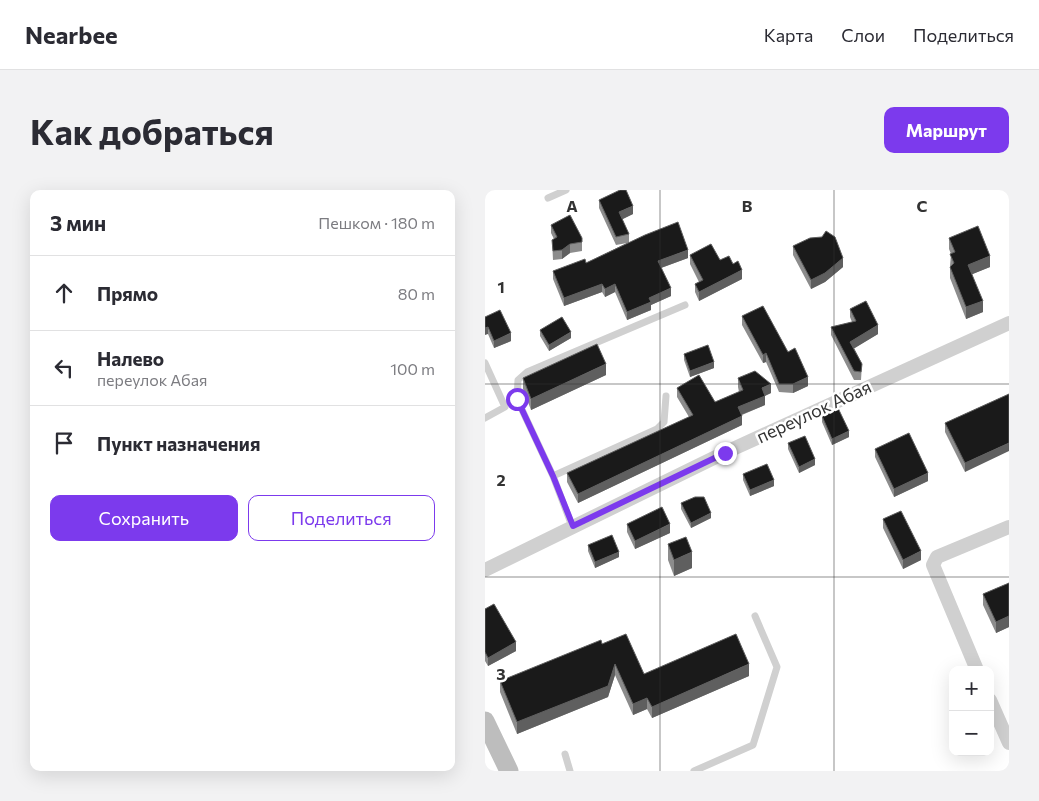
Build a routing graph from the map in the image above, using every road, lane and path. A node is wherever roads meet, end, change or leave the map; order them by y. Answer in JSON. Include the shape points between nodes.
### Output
{"nodes":[{"id":1,"x":566,"y":190,"type":"edge"},
{"id":2,"x":548,"y":198,"type":"dead end"},
{"id":3,"x":685,"y":305,"type":"dead end"},
{"id":4,"x":1009,"y":323,"type":"edge"},
{"id":5,"x":485,"y":363,"type":"edge"},
{"id":6,"x":666,"y":396,"type":"dead end"},
{"id":7,"x":485,"y":418,"type":"edge"},
{"id":8,"x":553,"y":476,"type":"junction"},
{"id":9,"x":573,"y":526,"type":"junction"},
{"id":10,"x":1009,"y":527,"type":"edge"},
{"id":11,"x":485,"y":570,"type":"edge"},
{"id":12,"x":755,"y":616,"type":"dead end"},
{"id":13,"x":975,"y":666,"type":"edge"},
{"id":14,"x":994,"y":709,"type":"edge"},
{"id":15,"x":485,"y":721,"type":"edge"},
{"id":16,"x":1009,"y":743,"type":"edge"},
{"id":17,"x":565,"y":754,"type":"dead end"},
{"id":18,"x":509,"y":771,"type":"edge"},
{"id":19,"x":570,"y":771,"type":"edge"},
{"id":20,"x":694,"y":771,"type":"edge"}],
"edges":[{"from":1,"to":2,"type":"lane"},
{"from":3,"to":8,"type":"lane","via":[[527,372],[518,380],[517,399]]},
{"from":4,"to":9,"type":"street","name":"переулок Абая"},
{"from":5,"to":7,"type":"lane","via":[[505,407]]},
{"from":6,"to":8,"type":"lane","via":[[663,422],[657,428]]},
{"from":8,"to":9,"type":"lane"},
{"from":9,"to":11,"type":"street","name":"переулок Абая"},
{"from":10,"to":13,"type":"street","via":[[937,557],[933,565]]},
{"from":12,"to":20,"type":"lane","via":[[777,667],[753,745]]},
{"from":14,"to":16,"type":"street"},
{"from":15,"to":18,"type":"main road"},
{"from":17,"to":19,"type":"lane"}]}
